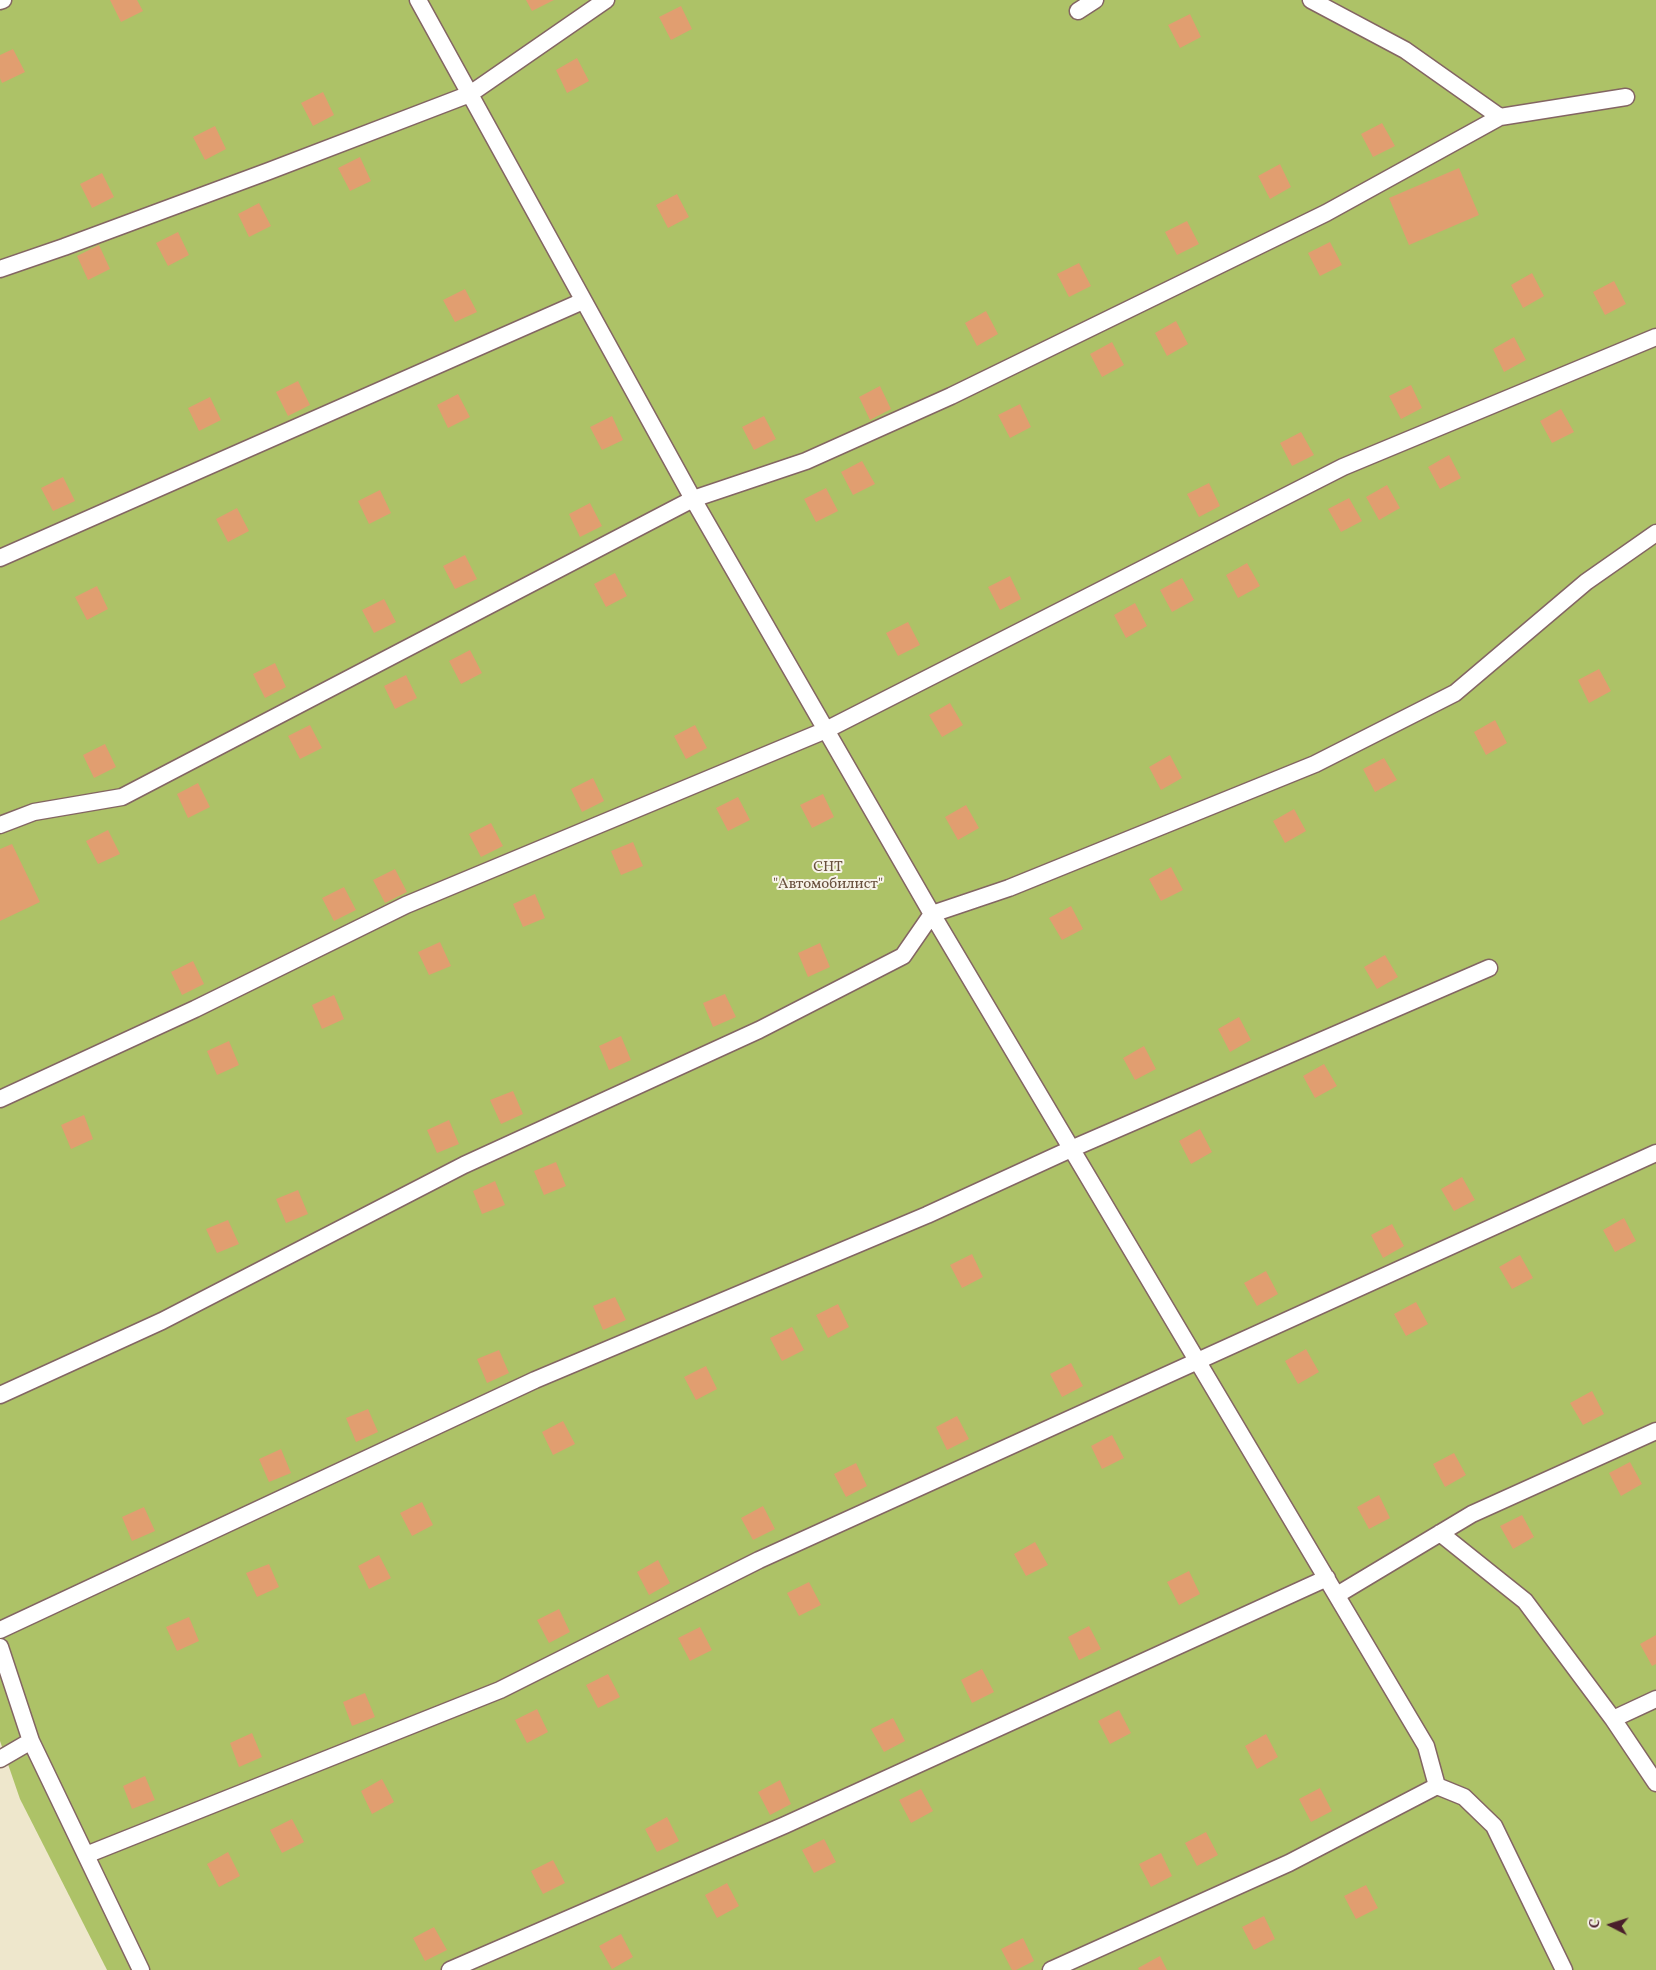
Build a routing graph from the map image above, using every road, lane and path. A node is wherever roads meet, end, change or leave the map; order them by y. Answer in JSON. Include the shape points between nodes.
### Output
{"nodes":[{"id":1,"x":4,"y":0,"type":"edge"},
{"id":2,"x":418,"y":0,"type":"edge"},
{"id":3,"x":606,"y":0,"type":"edge"},
{"id":4,"x":1095,"y":0,"type":"edge"},
{"id":5,"x":1312,"y":0,"type":"edge"},
{"id":6,"x":0,"y":2,"type":"edge"},
{"id":7,"x":1078,"y":11,"type":"dead end"},
{"id":8,"x":470,"y":94,"type":"junction"},
{"id":9,"x":1626,"y":98,"type":"dead end"},
{"id":10,"x":1500,"y":117,"type":"junction"},
{"id":11,"x":0,"y":269,"type":"edge"},
{"id":12,"x":583,"y":301,"type":"junction"},
{"id":13,"x":1656,"y":337,"type":"edge"},
{"id":14,"x":693,"y":499,"type":"junction"},
{"id":15,"x":1656,"y":533,"type":"edge"},
{"id":16,"x":0,"y":558,"type":"edge"},
{"id":17,"x":826,"y":730,"type":"junction"},
{"id":18,"x":0,"y":825,"type":"edge"},
{"id":19,"x":932,"y":914,"type":"junction"},
{"id":20,"x":1489,"y":968,"type":"dead end"},
{"id":21,"x":0,"y":1099,"type":"edge"},
{"id":22,"x":1072,"y":1150,"type":"junction"},
{"id":23,"x":1656,"y":1153,"type":"edge"},
{"id":24,"x":1197,"y":1362,"type":"junction"},
{"id":25,"x":0,"y":1395,"type":"edge"},
{"id":26,"x":1656,"y":1431,"type":"edge"},
{"id":27,"x":1440,"y":1533,"type":"junction"},
{"id":28,"x":1327,"y":1578,"type":"junction"},
{"id":29,"x":1337,"y":1595,"type":"junction"},
{"id":30,"x":0,"y":1630,"type":"edge"},
{"id":31,"x":0,"y":1647,"type":"edge"},
{"id":32,"x":1656,"y":1699,"type":"edge"},
{"id":33,"x":1613,"y":1719,"type":"junction"},
{"id":34,"x":31,"y":1741,"type":"junction"},
{"id":35,"x":0,"y":1760,"type":"edge"},
{"id":36,"x":1656,"y":1783,"type":"edge"},
{"id":37,"x":1437,"y":1786,"type":"junction"},
{"id":38,"x":86,"y":1855,"type":"junction"},
{"id":39,"x":141,"y":1970,"type":"edge"},
{"id":40,"x":450,"y":1970,"type":"edge"},
{"id":41,"x":1051,"y":1970,"type":"edge"},
{"id":42,"x":1564,"y":1970,"type":"edge"}],
"edges":[{"from":1,"to":6,"type":"lane"},
{"from":2,"to":8,"type":"lane"},
{"from":3,"to":8,"type":"lane"},
{"from":4,"to":7,"type":"lane"},
{"from":5,"to":10,"type":"lane","via":[[1405,50]]},
{"from":8,"to":11,"type":"lane","via":[[260,175]]},
{"from":8,"to":12,"type":"lane"},
{"from":9,"to":10,"type":"lane"},
{"from":10,"to":14,"type":"lane","via":[[1326,213],[952,396],[806,462]]},
{"from":12,"to":14,"type":"lane"},
{"from":12,"to":16,"type":"lane"},
{"from":13,"to":17,"type":"lane","via":[[1343,467]]},
{"from":14,"to":17,"type":"lane"},
{"from":14,"to":18,"type":"lane","via":[[122,797],[34,812]]},
{"from":15,"to":19,"type":"lane","via":[[1586,582],[1455,693],[1315,764],[1009,888]]},
{"from":17,"to":19,"type":"lane"},
{"from":17,"to":21,"type":"lane","via":[[406,905],[196,1009]]},
{"from":19,"to":22,"type":"lane"},
{"from":19,"to":25,"type":"lane","via":[[902,956],[810,1004],[464,1165],[162,1320]]},
{"from":20,"to":22,"type":"lane"},
{"from":22,"to":24,"type":"lane"},
{"from":22,"to":30,"type":"lane","via":[[535,1380]]},
{"from":23,"to":24,"type":"lane"},
{"from":24,"to":28,"type":"lane"},
{"from":24,"to":38,"type":"lane","via":[[760,1560],[500,1690]]},
{"from":26,"to":27,"type":"lane","via":[[1472,1514]]},
{"from":27,"to":29,"type":"lane"},
{"from":27,"to":33,"type":"lane","via":[[1525,1600]]},
{"from":28,"to":29,"type":"lane"},
{"from":28,"to":40,"type":"lane","via":[[794,1821]]},
{"from":29,"to":37,"type":"lane","via":[[1426,1746]]},
{"from":31,"to":34,"type":"lane"},
{"from":32,"to":33,"type":"lane"},
{"from":33,"to":36,"type":"lane"},
{"from":34,"to":35,"type":"lane"},
{"from":34,"to":38,"type":"lane"},
{"from":37,"to":41,"type":"lane","via":[[1289,1864]]},
{"from":37,"to":42,"type":"lane","via":[[1464,1797],[1494,1826]]},
{"from":38,"to":39,"type":"lane"}]}
